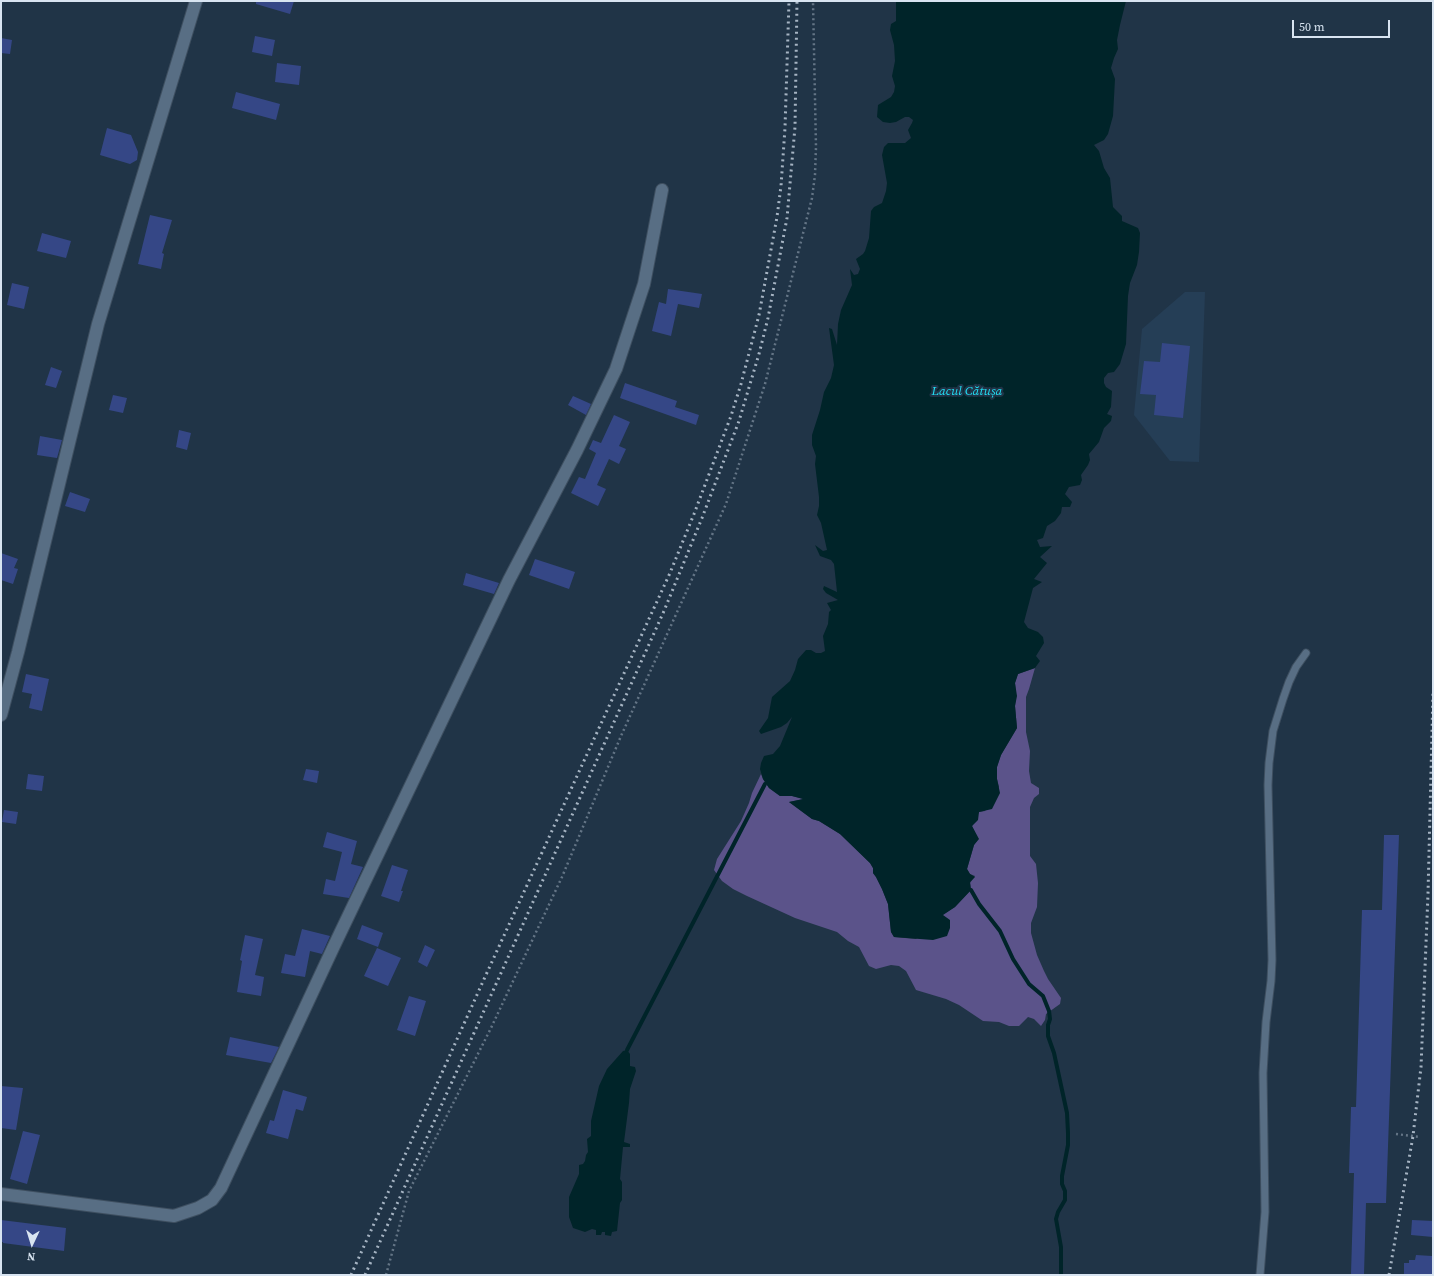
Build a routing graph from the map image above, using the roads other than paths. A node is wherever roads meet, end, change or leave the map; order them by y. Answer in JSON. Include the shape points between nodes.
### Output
{"nodes":[{"id":1,"x":196,"y":1,"type":"edge"},
{"id":2,"x":662,"y":190,"type":"dead end"},
{"id":3,"x":1306,"y":653,"type":"dead end"},
{"id":4,"x":1,"y":715,"type":"edge"},
{"id":5,"x":1,"y":1194,"type":"edge"},
{"id":6,"x":1260,"y":1275,"type":"edge"}],
"edges":[{"from":1,"to":4,"type":"street","via":[[98,324]]},
{"from":2,"to":5,"type":"street","via":[[644,284],[616,369],[509,580],[221,1188],[212,1200],[186,1214],[174,1216]]},
{"from":3,"to":6,"type":"lane","via":[[1294,672],[1281,705],[1273,731],[1269,763],[1272,960],[1263,1073],[1265,1212]]}]}
